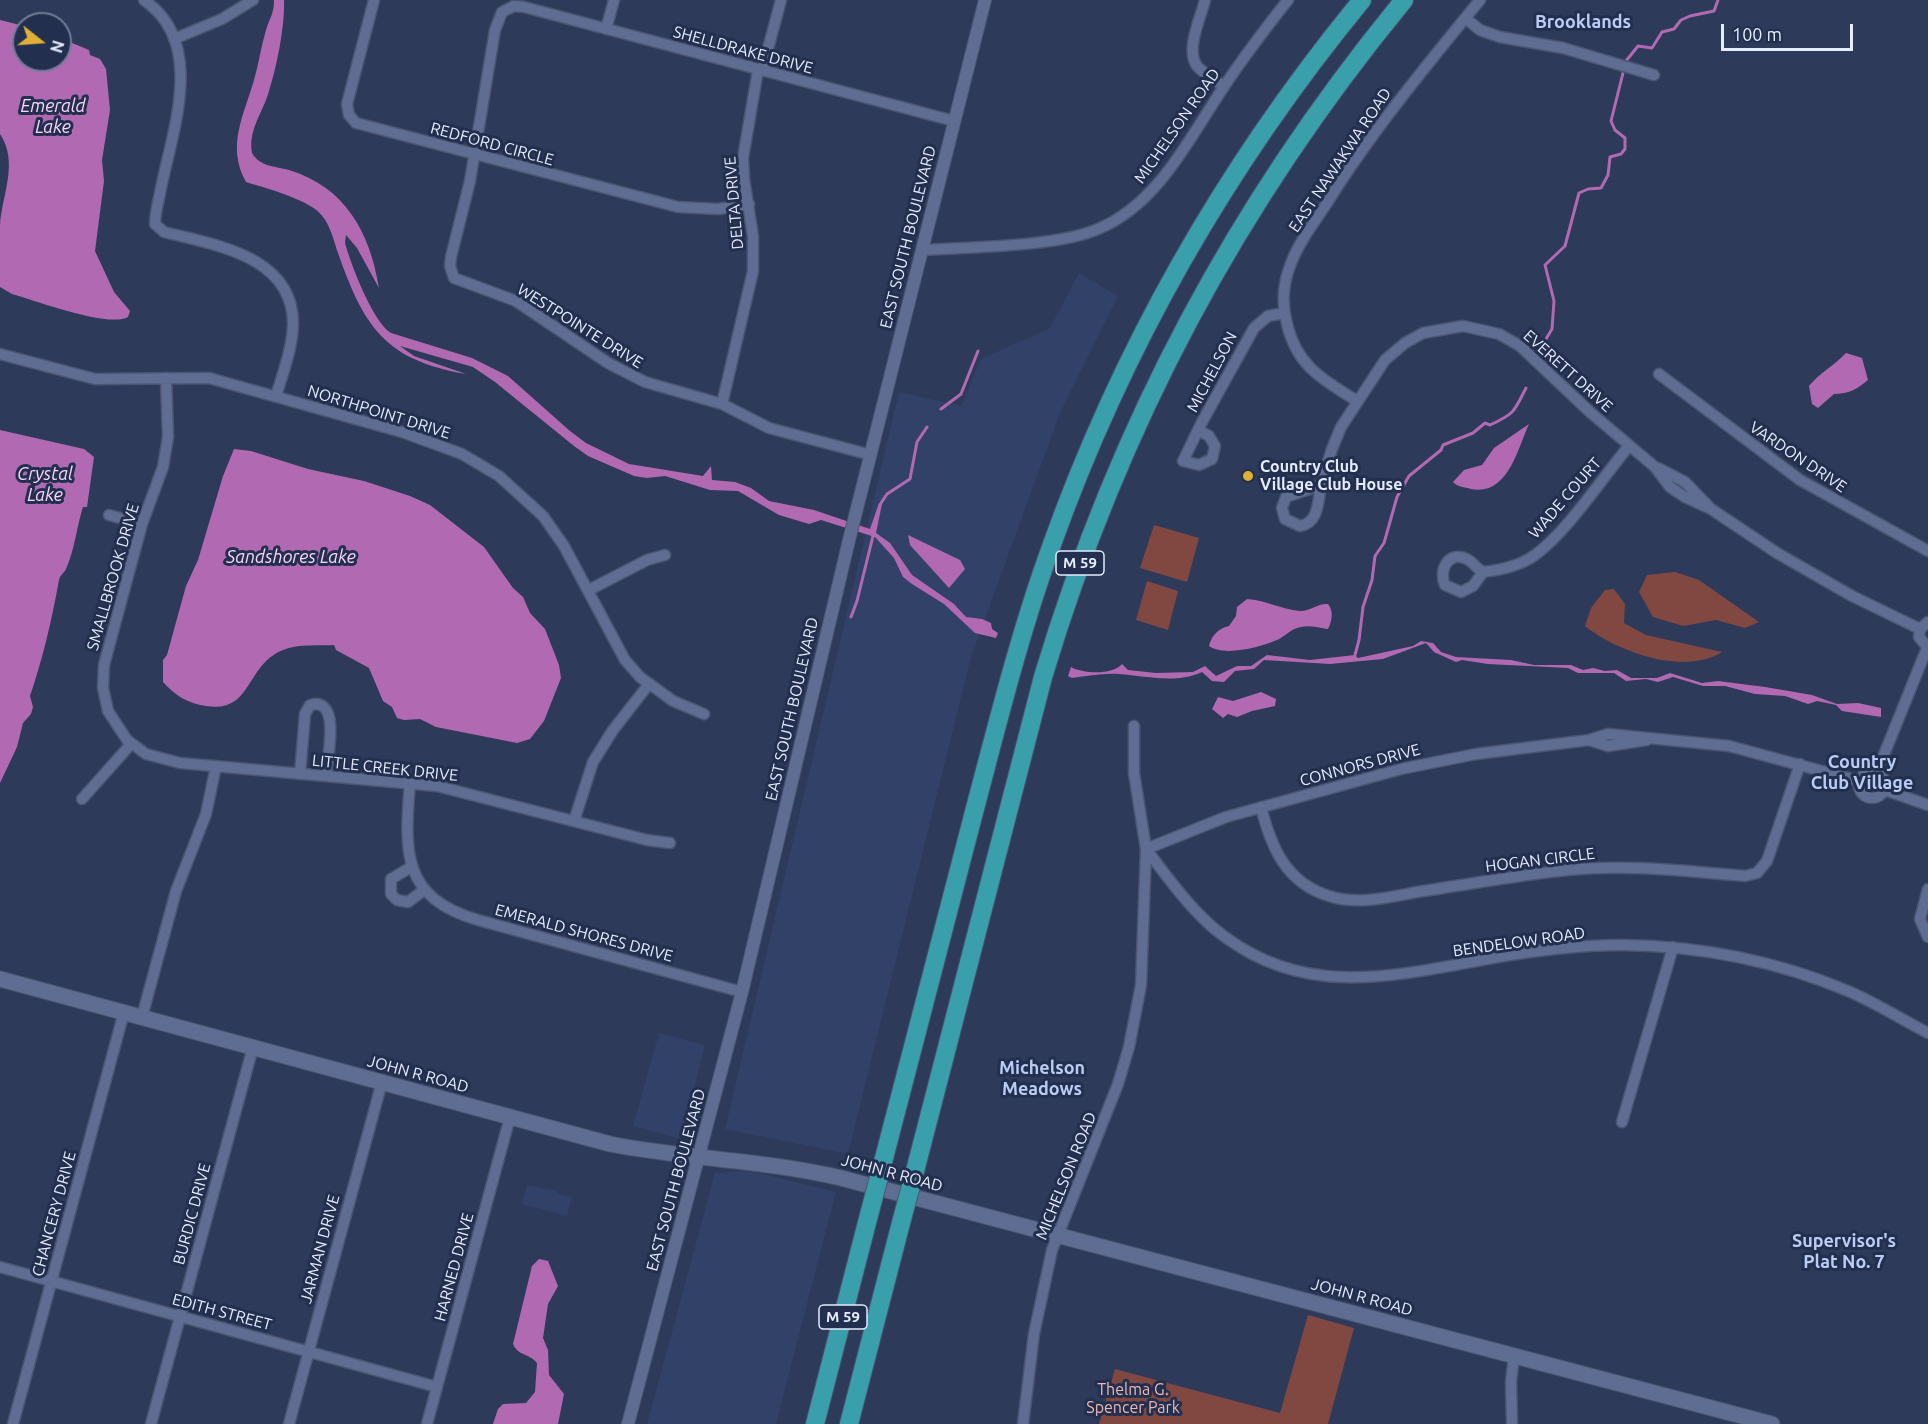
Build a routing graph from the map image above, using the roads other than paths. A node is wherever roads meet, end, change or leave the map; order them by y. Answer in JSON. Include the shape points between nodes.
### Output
{"nodes":[{"id":1,"x":144,"y":0,"type":"edge"},
{"id":2,"x":253,"y":0,"type":"edge"},
{"id":3,"x":374,"y":0,"type":"edge"},
{"id":4,"x":614,"y":0,"type":"edge"},
{"id":5,"x":781,"y":0,"type":"edge"},
{"id":6,"x":985,"y":0,"type":"edge"},
{"id":7,"x":1205,"y":0,"type":"edge"},
{"id":8,"x":1288,"y":0,"type":"edge"},
{"id":9,"x":1362,"y":0,"type":"edge"},
{"id":10,"x":1404,"y":0,"type":"edge"},
{"id":11,"x":1480,"y":0,"type":"edge"},
{"id":12,"x":524,"y":7,"type":"joint"},
{"id":13,"x":1465,"y":18,"type":"junction"},
{"id":14,"x":606,"y":29,"type":"junction"},
{"id":15,"x":174,"y":39,"type":"junction"},
{"id":16,"x":760,"y":70,"type":"junction"},
{"id":17,"x":1654,"y":75,"type":"dead end"},
{"id":18,"x":1224,"y":87,"type":"junction"},
{"id":19,"x":954,"y":121,"type":"junction"},
{"id":20,"x":474,"y":155,"type":"junction"},
{"id":21,"x":748,"y":204,"type":"junction"},
{"id":22,"x":922,"y":250,"type":"junction"},
{"id":23,"x":1285,"y":314,"type":"junction"},
{"id":24,"x":0,"y":354,"type":"edge"},
{"id":25,"x":1659,"y":374,"type":"dead end"},
{"id":26,"x":166,"y":378,"type":"junction"},
{"id":27,"x":276,"y":396,"type":"junction"},
{"id":28,"x":1357,"y":401,"type":"junction"},
{"id":29,"x":722,"y":404,"type":"junction"},
{"id":30,"x":1198,"y":430,"type":"dead end"},
{"id":31,"x":1629,"y":446,"type":"junction"},
{"id":32,"x":871,"y":455,"type":"junction"},
{"id":33,"x":1321,"y":485,"type":"dead end"},
{"id":34,"x":109,"y":515,"type":"dead end"},
{"id":35,"x":142,"y":524,"type":"junction"},
{"id":36,"x":1928,"y":551,"type":"edge"},
{"id":37,"x":665,"y":555,"type":"dead end"},
{"id":38,"x":1483,"y":572,"type":"dead end"},
{"id":39,"x":589,"y":590,"type":"junction"},
{"id":40,"x":1924,"y":626,"type":"edge"},
{"id":41,"x":1928,"y":648,"type":"edge"},
{"id":42,"x":649,"y":684,"type":"junction"},
{"id":43,"x":704,"y":714,"type":"dead end"},
{"id":44,"x":1134,"y":726,"type":"dead end"},
{"id":45,"x":131,"y":744,"type":"junction"},
{"id":46,"x":1800,"y":764,"type":"junction"},
{"id":47,"x":216,"y":766,"type":"junction"},
{"id":48,"x":1877,"y":772,"type":"junction"},
{"id":49,"x":300,"y":774,"type":"junction"},
{"id":50,"x":326,"y":776,"type":"junction"},
{"id":51,"x":1859,"y":781,"type":"junction"},
{"id":52,"x":411,"y":783,"type":"junction"},
{"id":53,"x":1885,"y":790,"type":"junction"},
{"id":54,"x":82,"y":799,"type":"dead end"},
{"id":55,"x":1928,"y":805,"type":"edge"},
{"id":56,"x":1261,"y":807,"type":"junction"},
{"id":57,"x":574,"y":821,"type":"junction"},
{"id":58,"x":670,"y":843,"type":"dead end"},
{"id":59,"x":1146,"y":849,"type":"junction"},
{"id":60,"x":411,"y":867,"type":"junction"},
{"id":61,"x":1928,"y":889,"type":"edge"},
{"id":62,"x":424,"y":890,"type":"junction"},
{"id":63,"x":1928,"y":937,"type":"edge"},
{"id":64,"x":1673,"y":947,"type":"junction"},
{"id":65,"x":0,"y":979,"type":"edge"},
{"id":66,"x":742,"y":992,"type":"junction"},
{"id":67,"x":124,"y":1012,"type":"junction"},
{"id":68,"x":142,"y":1017,"type":"junction"},
{"id":69,"x":1928,"y":1033,"type":"edge"},
{"id":70,"x":253,"y":1047,"type":"junction"},
{"id":71,"x":382,"y":1082,"type":"junction"},
{"id":72,"x":510,"y":1117,"type":"junction"},
{"id":73,"x":1622,"y":1122,"type":"dead end"},
{"id":74,"x":699,"y":1157,"type":"junction"},
{"id":75,"x":1056,"y":1235,"type":"junction"},
{"id":76,"x":0,"y":1267,"type":"edge"},
{"id":77,"x":51,"y":1281,"type":"junction"},
{"id":78,"x":180,"y":1316,"type":"junction"},
{"id":79,"x":308,"y":1351,"type":"junction"},
{"id":80,"x":1514,"y":1356,"type":"junction"},
{"id":81,"x":436,"y":1387,"type":"junction"},
{"id":82,"x":13,"y":1424,"type":"edge"},
{"id":83,"x":151,"y":1424,"type":"edge"},
{"id":84,"x":289,"y":1424,"type":"edge"},
{"id":85,"x":427,"y":1424,"type":"edge"},
{"id":86,"x":628,"y":1424,"type":"edge"},
{"id":87,"x":815,"y":1424,"type":"edge"},
{"id":88,"x":849,"y":1424,"type":"edge"},
{"id":89,"x":1023,"y":1424,"type":"edge"},
{"id":90,"x":1512,"y":1424,"type":"edge"},
{"id":91,"x":1772,"y":1424,"type":"edge"}],
"edges":[{"from":1,"to":15,"type":"street","via":[[161,16]]},
{"from":2,"to":15,"type":"street","via":[[222,19]]},
{"from":3,"to":20,"type":"street","name":"REDFORD CIRCLE","via":[[347,104],[352,120]]},
{"from":4,"to":14,"type":"street"},
{"from":5,"to":16,"type":"street","name":"DELTA DRIVE"},
{"from":6,"to":19,"type":"street","name":"EAST SOUTH BOULEVARD"},
{"from":7,"to":18,"type":"street","via":[[1194,42],[1194,59]]},
{"from":8,"to":18,"type":"street","name":"MICHELSON ROAD"},
{"from":9,"to":87,"type":"highway","number":"M 59","bridge":true,"via":[[1274,116],[1210,212],[1148,323],[1090,446],[1052,544],[1011,673]]},
{"from":10,"to":88,"type":"highway","number":"M 59","bridge":true,"via":[[1311,120],[1236,234],[1174,344],[1110,484],[1043,677]]},
{"from":11,"to":13,"type":"street","name":"EAST NAWAKWA ROAD"},
{"from":12,"to":14,"type":"street","name":"SHELLDRAKE DRIVE"},
{"from":12,"to":20,"type":"street","name":"WESTPOINTE DRIVE","via":[[507,8],[498,19]]},
{"from":13,"to":17,"type":"street","via":[[1480,30],[1500,37],[1563,48]]},
{"from":13,"to":23,"type":"street","name":"EAST NAWAKWA ROAD","via":[[1367,142],[1303,241],[1287,276]]},
{"from":14,"to":16,"type":"street","name":"SHELLDRAKE DRIVE"},
{"from":15,"to":27,"type":"street","via":[[180,59],[180,93],[155,224],[164,232],[243,254],[260,263],[279,282],[289,302],[293,324],[290,350]]},
{"from":16,"to":19,"type":"street","name":"SHELLDRAKE DRIVE"},
{"from":16,"to":21,"type":"street","name":"DELTA DRIVE","via":[[743,149]]},
{"from":18,"to":22,"type":"street","name":"MICHELSON ROAD","via":[[1155,186],[1137,206],[1098,230],[1045,241]]},
{"from":19,"to":22,"type":"street","name":"EAST SOUTH BOULEVARD"},
{"from":20,"to":21,"type":"street","name":"REDFORD CIRCLE","via":[[678,207],[718,209]]},
{"from":20,"to":29,"type":"street","name":"WESTPOINTE DRIVE","via":[[451,257],[454,278],[516,301],[628,374]]},
{"from":21,"to":29,"type":"street","name":"DELTA DRIVE","via":[[753,271]]},
{"from":22,"to":32,"type":"street","name":"EAST SOUTH BOULEVARD"},
{"from":23,"to":28,"type":"street","name":"EAST NAWAKWA ROAD","via":[[1295,347],[1314,373]]},
{"from":23,"to":30,"type":"street","name":"MICHELSON","via":[[1268,316],[1254,328]]},
{"from":24,"to":26,"type":"street","name":"NORTHPOINT DRIVE","via":[[95,379]]},
{"from":25,"to":36,"type":"street","name":"VARDON DRIVE","via":[[1792,475]]},
{"from":26,"to":27,"type":"street","name":"NORTHPOINT DRIVE","via":[[209,378]]},
{"from":26,"to":35,"type":"street","name":"SMALLBROOK DRIVE","via":[[167,451]]},
{"from":27,"to":39,"type":"street","name":"NORTHPOINT DRIVE","via":[[437,443],[485,467],[517,490],[543,516]]},
{"from":28,"to":31,"type":"street","name":"EVERETT DRIVE","via":[[1377,369],[1405,342],[1436,329],[1473,327],[1499,334],[1520,346]]},
{"from":28,"to":33,"type":"street","name":"EVERETT DRIVE","via":[[1332,449]]},
{"from":29,"to":32,"type":"street","name":"WESTPOINTE DRIVE","via":[[769,429]]},
{"from":31,"to":38,"type":"street","name":"WADE COURT","via":[[1545,546],[1517,564]]},
{"from":31,"to":40,"type":"street","name":"EVERETT DRIVE","via":[[1655,466],[1677,492],[1852,596]]},
{"from":32,"to":66,"type":"street","name":"EAST SOUTH BOULEVARD"},
{"from":34,"to":35,"type":"street"},
{"from":35,"to":45,"type":"street","name":"SMALLBROOK DRIVE","via":[[103,674],[108,711]]},
{"from":37,"to":39,"type":"street"},
{"from":39,"to":42,"type":"street","name":"NORTHPOINT DRIVE","via":[[625,660]]},
{"from":40,"to":41,"type":"street","via":[[1921,642]]},
{"from":41,"to":48,"type":"street"},
{"from":42,"to":43,"type":"street","name":"NORTHPOINT DRIVE","via":[[673,701]]},
{"from":42,"to":57,"type":"street","via":[[593,762]]},
{"from":44,"to":59,"type":"street","name":"MICHELSON ROAD","via":[[1134,773]]},
{"from":45,"to":47,"type":"street","name":"LITTLE CREEK DRIVE","via":[[156,758]]},
{"from":45,"to":54,"type":"street"},
{"from":46,"to":51,"type":"street","name":"CONNORS DRIVE"},
{"from":46,"to":56,"type":"street","name":"CONNORS DRIVE","via":[[1729,746],[1608,734],[1589,740],[1446,759]]},
{"from":46,"to":56,"type":"street","name":"HOGAN CIRCLE","via":[[1767,861],[1757,873],[1745,876],[1655,867],[1587,868],[1348,900],[1316,891],[1295,877],[1273,847]]},
{"from":47,"to":49,"type":"street","name":"LITTLE CREEK DRIVE"},
{"from":47,"to":68,"type":"street","via":[[206,814],[176,891]]},
{"from":48,"to":51,"type":"street","via":[[1868,772]]},
{"from":48,"to":53,"type":"street","via":[[1885,781]]},
{"from":49,"to":50,"type":"street","name":"LITTLE CREEK DRIVE"},
{"from":49,"to":50,"type":"street","via":[[305,714],[310,705],[316,704],[324,706],[330,714]]},
{"from":50,"to":52,"type":"street","name":"LITTLE CREEK DRIVE"},
{"from":51,"to":53,"type":"street","via":[[1861,793],[1867,798],[1876,798]]},
{"from":52,"to":57,"type":"street","name":"LITTLE CREEK DRIVE","via":[[461,791]]},
{"from":52,"to":60,"type":"street","name":"EMERALD SHORES DRIVE","via":[[406,844]]},
{"from":53,"to":55,"type":"street"},
{"from":56,"to":59,"type":"street","name":"CONNORS DRIVE","via":[[1194,828]]},
{"from":57,"to":58,"type":"street","name":"LITTLE CREEK DRIVE"},
{"from":59,"to":64,"type":"street","name":"BENDELOW ROAD","via":[[1201,915],[1225,937],[1272,964],[1319,976],[1368,978],[1590,947]]},
{"from":59,"to":75,"type":"street","name":"MICHELSON ROAD","via":[[1143,970],[1134,1027],[1109,1109]]},
{"from":60,"to":62,"type":"street","name":"EMERALD SHORES DRIVE"},
{"from":60,"to":62,"type":"street","via":[[391,879],[391,894],[408,902]]},
{"from":61,"to":63,"type":"street","via":[[1920,919]]},
{"from":62,"to":66,"type":"street","name":"EMERALD SHORES DRIVE","via":[[441,906],[465,916]]},
{"from":64,"to":69,"type":"street","name":"BENDELOW ROAD","via":[[1730,956],[1807,976],[1860,997]]},
{"from":64,"to":73,"type":"street"},
{"from":65,"to":67,"type":"main road","name":"JOHN R ROAD"},
{"from":66,"to":74,"type":"street","name":"EAST SOUTH BOULEVARD"},
{"from":67,"to":68,"type":"main road","name":"JOHN R ROAD"},
{"from":67,"to":77,"type":"street","name":"CHANCERY DRIVE"},
{"from":68,"to":70,"type":"main road","name":"JOHN R ROAD"},
{"from":70,"to":71,"type":"main road","name":"JOHN R ROAD"},
{"from":70,"to":78,"type":"street","name":"BURDIC DRIVE"},
{"from":71,"to":72,"type":"main road","name":"JOHN R ROAD"},
{"from":71,"to":79,"type":"street","name":"JARMAN DRIVE"},
{"from":72,"to":74,"type":"main road","name":"JOHN R ROAD","via":[[610,1144]]},
{"from":72,"to":81,"type":"street","name":"HARNED DRIVE"},
{"from":74,"to":75,"type":"main road","name":"JOHN R ROAD","via":[[810,1171]]},
{"from":74,"to":86,"type":"street","name":"EAST SOUTH BOULEVARD"},
{"from":75,"to":80,"type":"main road","name":"JOHN R ROAD"},
{"from":75,"to":89,"type":"street","name":"MICHELSON ROAD","via":[[1037,1314]]},
{"from":76,"to":77,"type":"street","name":"EDITH STREET"},
{"from":77,"to":78,"type":"street","name":"EDITH STREET"},
{"from":77,"to":82,"type":"street","name":"CHANCERY DRIVE"},
{"from":78,"to":79,"type":"street","name":"EDITH STREET"},
{"from":78,"to":83,"type":"street","name":"BURDIC DRIVE"},
{"from":79,"to":81,"type":"street","name":"EDITH STREET"},
{"from":79,"to":84,"type":"street","name":"JARMAN DRIVE"},
{"from":80,"to":90,"type":"street"},
{"from":80,"to":91,"type":"main road","name":"JOHN R ROAD"},
{"from":81,"to":85,"type":"street","name":"HARNED DRIVE"}]}
